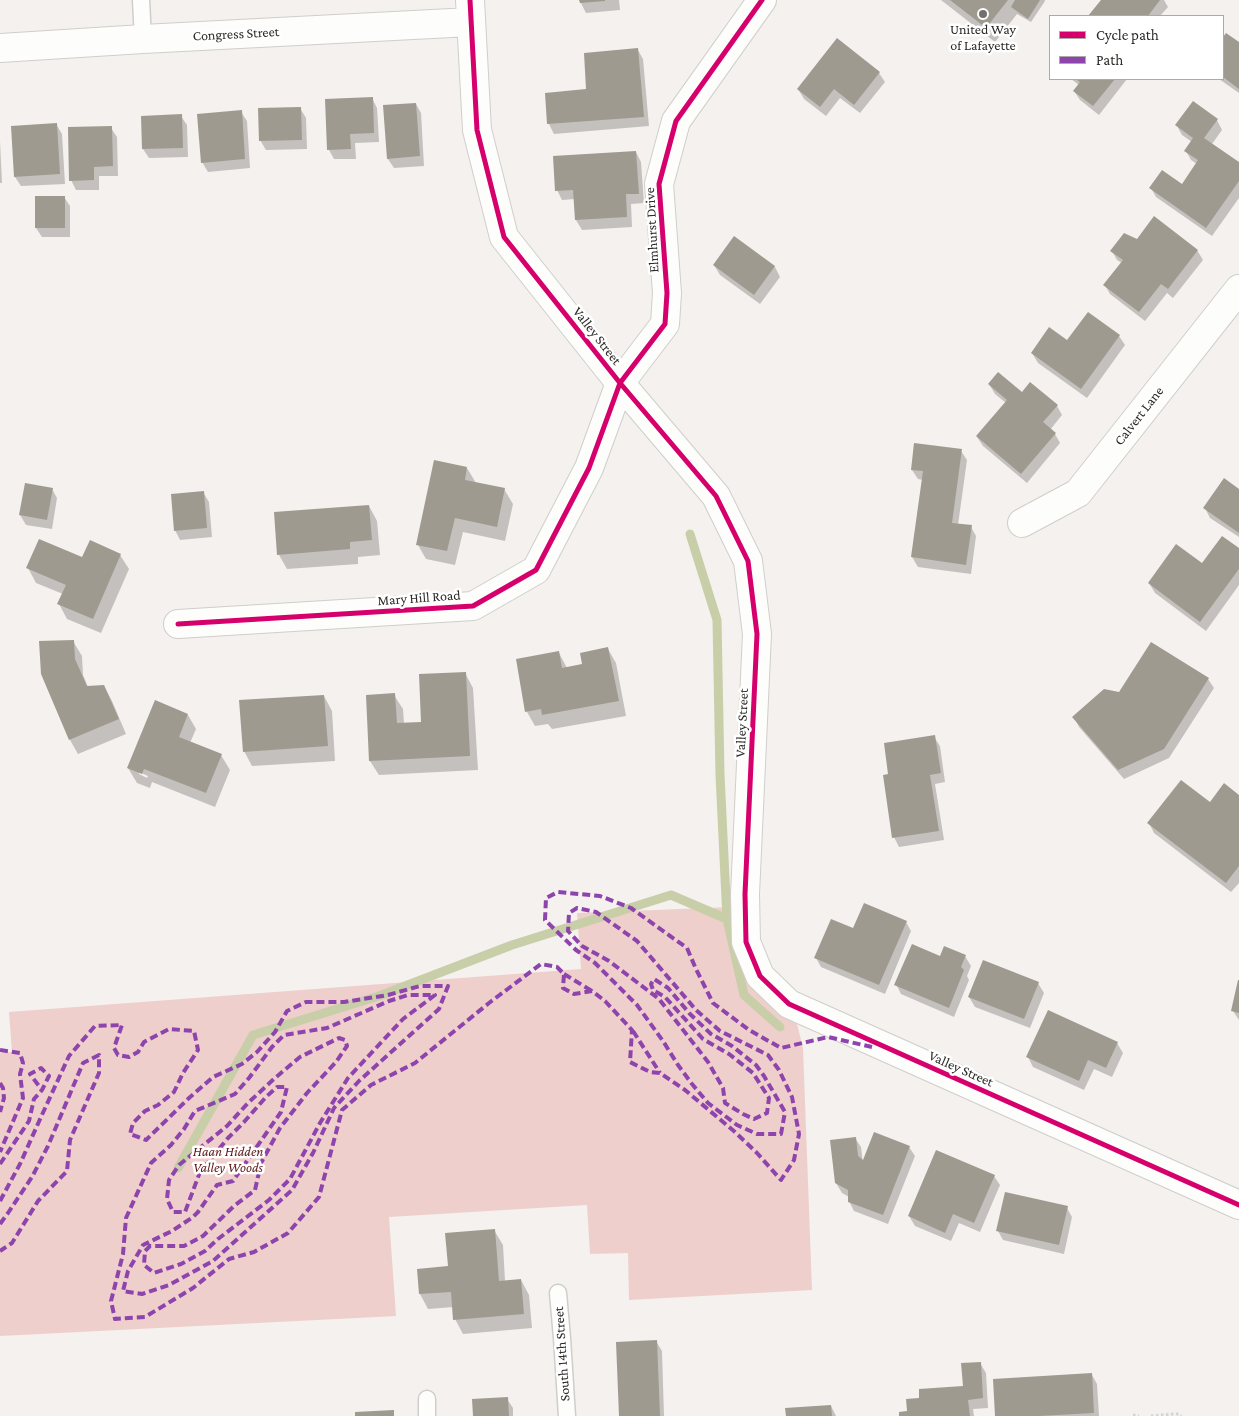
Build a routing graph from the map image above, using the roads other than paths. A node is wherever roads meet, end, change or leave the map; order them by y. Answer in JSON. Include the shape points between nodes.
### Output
{"nodes":[{"id":1,"x":141,"y":0,"type":"edge"},
{"id":2,"x":762,"y":0,"type":"edge"},
{"id":3,"x":471,"y":11,"type":"edge"},
{"id":4,"x":143,"y":39,"type":"junction"},
{"id":5,"x":0,"y":48,"type":"edge"},
{"id":6,"x":1239,"y":289,"type":"edge"},
{"id":7,"x":620,"y":383,"type":"junction"},
{"id":8,"x":1022,"y":523,"type":"dead end"},
{"id":9,"x":178,"y":624,"type":"dead end"},
{"id":10,"x":1239,"y":1204,"type":"edge"},
{"id":11,"x":558,"y":1293,"type":"dead end"},
{"id":12,"x":427,"y":1399,"type":"dead end"},
{"id":13,"x":427,"y":1416,"type":"edge"},
{"id":14,"x":567,"y":1416,"type":"edge"}],
"edges":[{"from":1,"to":4,"type":"lane"},
{"from":2,"to":7,"type":"street","name":"Elmhurst Drive","via":[[676,121],[659,184],[667,293],[664,324]]},
{"from":3,"to":4,"type":"street","name":"Congress Street"},
{"from":3,"to":7,"type":"street","name":"Valley Street","via":[[477,130],[504,237]]},
{"from":4,"to":5,"type":"street","name":"Congress Street"},
{"from":6,"to":8,"type":"street","name":"Calvert Lane","via":[[1078,493]]},
{"from":7,"to":9,"type":"street","name":"Mary Hill Road","via":[[588,468],[536,570],[473,606]]},
{"from":7,"to":10,"type":"street","name":"Valley Street","via":[[716,496],[748,561],[757,634],[745,894],[746,942],[760,976],[789,1004]]},
{"from":11,"to":14,"type":"lane","name":"South 14th Street"},
{"from":12,"to":13,"type":"lane"}]}
